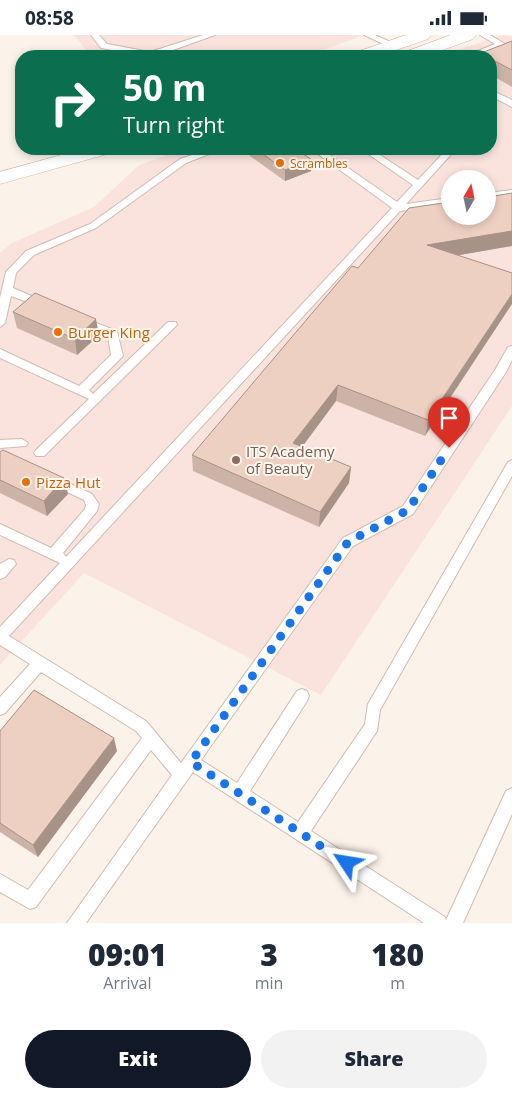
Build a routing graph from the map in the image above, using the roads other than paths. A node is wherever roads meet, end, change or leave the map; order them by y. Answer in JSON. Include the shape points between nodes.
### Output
{"nodes":[{"id":1,"x":95,"y":35,"type":"edge"},
{"id":2,"x":211,"y":35,"type":"edge"},
{"id":3,"x":368,"y":35,"type":"edge"},
{"id":4,"x":422,"y":35,"type":"edge"},
{"id":5,"x":468,"y":35,"type":"edge"},
{"id":6,"x":484,"y":35,"type":"edge"},
{"id":7,"x":393,"y":45,"type":"junction"},
{"id":8,"x":127,"y":50,"type":"edge"},
{"id":9,"x":169,"y":50,"type":"edge"},
{"id":10,"x":379,"y":50,"type":"edge"},
{"id":11,"x":401,"y":50,"type":"edge"},
{"id":12,"x":427,"y":50,"type":"edge"},
{"id":13,"x":490,"y":50,"type":"edge"},
{"id":14,"x":497,"y":95,"type":"edge"},
{"id":15,"x":512,"y":104,"type":"edge"},
{"id":16,"x":86,"y":155,"type":"edge"},
{"id":17,"x":200,"y":155,"type":"edge"},
{"id":18,"x":324,"y":155,"type":"edge"},
{"id":19,"x":375,"y":155,"type":"edge"},
{"id":20,"x":446,"y":155,"type":"edge"},
{"id":21,"x":80,"y":157,"type":"junction"},
{"id":22,"x":0,"y":161,"type":"edge"},
{"id":23,"x":0,"y":178,"type":"edge"},
{"id":24,"x":419,"y":185,"type":"junction"},
{"id":25,"x":512,"y":193,"type":"edge"},
{"id":26,"x":496,"y":195,"type":"edge"},
{"id":27,"x":441,"y":202,"type":"edge"},
{"id":28,"x":399,"y":208,"type":"junction"},
{"id":29,"x":7,"y":290,"type":"junction"},
{"id":30,"x":51,"y":308,"type":"edge"},
{"id":31,"x":69,"y":316,"type":"edge"},
{"id":32,"x":0,"y":323,"type":"edge"},
{"id":33,"x":172,"y":325,"type":"dead end"},
{"id":34,"x":512,"y":351,"type":"edge"},
{"id":35,"x":0,"y":353,"type":"edge"},
{"id":36,"x":81,"y":391,"type":"junction"},
{"id":37,"x":97,"y":399,"type":"junction"},
{"id":38,"x":22,"y":443,"type":"dead end"},
{"id":39,"x":0,"y":445,"type":"edge"},
{"id":40,"x":40,"y":453,"type":"dead end"},
{"id":41,"x":512,"y":465,"type":"edge"},
{"id":42,"x":44,"y":476,"type":"edge"},
{"id":43,"x":0,"y":529,"type":"edge"},
{"id":44,"x":53,"y":555,"type":"junction"},
{"id":45,"x":69,"y":563,"type":"junction"},
{"id":46,"x":0,"y":637,"type":"edge"},
{"id":47,"x":40,"y":663,"type":"junction"},
{"id":48,"x":302,"y":696,"type":"dead end"},
{"id":49,"x":0,"y":708,"type":"edge"},
{"id":50,"x":151,"y":738,"type":"junction"},
{"id":51,"x":186,"y":769,"type":"junction"},
{"id":52,"x":239,"y":794,"type":"junction"},
{"id":53,"x":512,"y":796,"type":"edge"},
{"id":54,"x":300,"y":833,"type":"junction"},
{"id":55,"x":0,"y":882,"type":"edge"},
{"id":56,"x":76,"y":923,"type":"edge"},
{"id":57,"x":439,"y":923,"type":"edge"},
{"id":58,"x":454,"y":923,"type":"edge"}],
"edges":[{"from":1,"to":8,"type":"lane","via":[[104,46]]},
{"from":2,"to":9,"type":"lane"},
{"from":3,"to":7,"type":"lane"},
{"from":4,"to":7,"type":"main road"},
{"from":5,"to":12,"type":"main road"},
{"from":6,"to":13,"type":"lane","via":[[504,46]]},
{"from":7,"to":10,"type":"main road"},
{"from":7,"to":11,"type":"main road"},
{"from":14,"to":15,"type":"lane"},
{"from":16,"to":21,"type":"main road"},
{"from":17,"to":29,"type":"lane","via":[[183,161],[93,226],[30,253],[11,272]]},
{"from":18,"to":28,"type":"lane"},
{"from":19,"to":24,"type":"lane"},
{"from":20,"to":24,"type":"lane"},
{"from":21,"to":22,"type":"main road","via":[[22,165]]},
{"from":21,"to":23,"type":"main road"},
{"from":24,"to":28,"type":"lane"},
{"from":25,"to":26,"type":"lane"},
{"from":27,"to":28,"type":"lane"},
{"from":28,"to":45,"type":"lane"},
{"from":29,"to":30,"type":"lane"},
{"from":29,"to":32,"type":"lane"},
{"from":31,"to":36,"type":"lane","via":[[113,334],[117,356]]},
{"from":33,"to":37,"type":"lane"},
{"from":34,"to":51,"type":"lane","via":[[408,510],[348,542]]},
{"from":35,"to":36,"type":"lane"},
{"from":36,"to":37,"type":"lane"},
{"from":37,"to":40,"type":"lane"},
{"from":38,"to":39,"type":"lane"},
{"from":41,"to":54,"type":"lane","via":[[373,709],[372,726]]},
{"from":42,"to":44,"type":"lane","via":[[88,497],[94,504]]},
{"from":43,"to":44,"type":"lane"},
{"from":44,"to":45,"type":"lane"},
{"from":45,"to":46,"type":"lane"},
{"from":46,"to":47,"type":"lane"},
{"from":47,"to":49,"type":"lane"},
{"from":47,"to":50,"type":"lane","via":[[142,726]]},
{"from":48,"to":52,"type":"lane"},
{"from":50,"to":51,"type":"lane"},
{"from":50,"to":55,"type":"lane","via":[[30,901]]},
{"from":51,"to":52,"type":"lane"},
{"from":51,"to":56,"type":"lane"},
{"from":52,"to":54,"type":"lane"},
{"from":53,"to":58,"type":"lane"},
{"from":54,"to":57,"type":"lane"}]}
